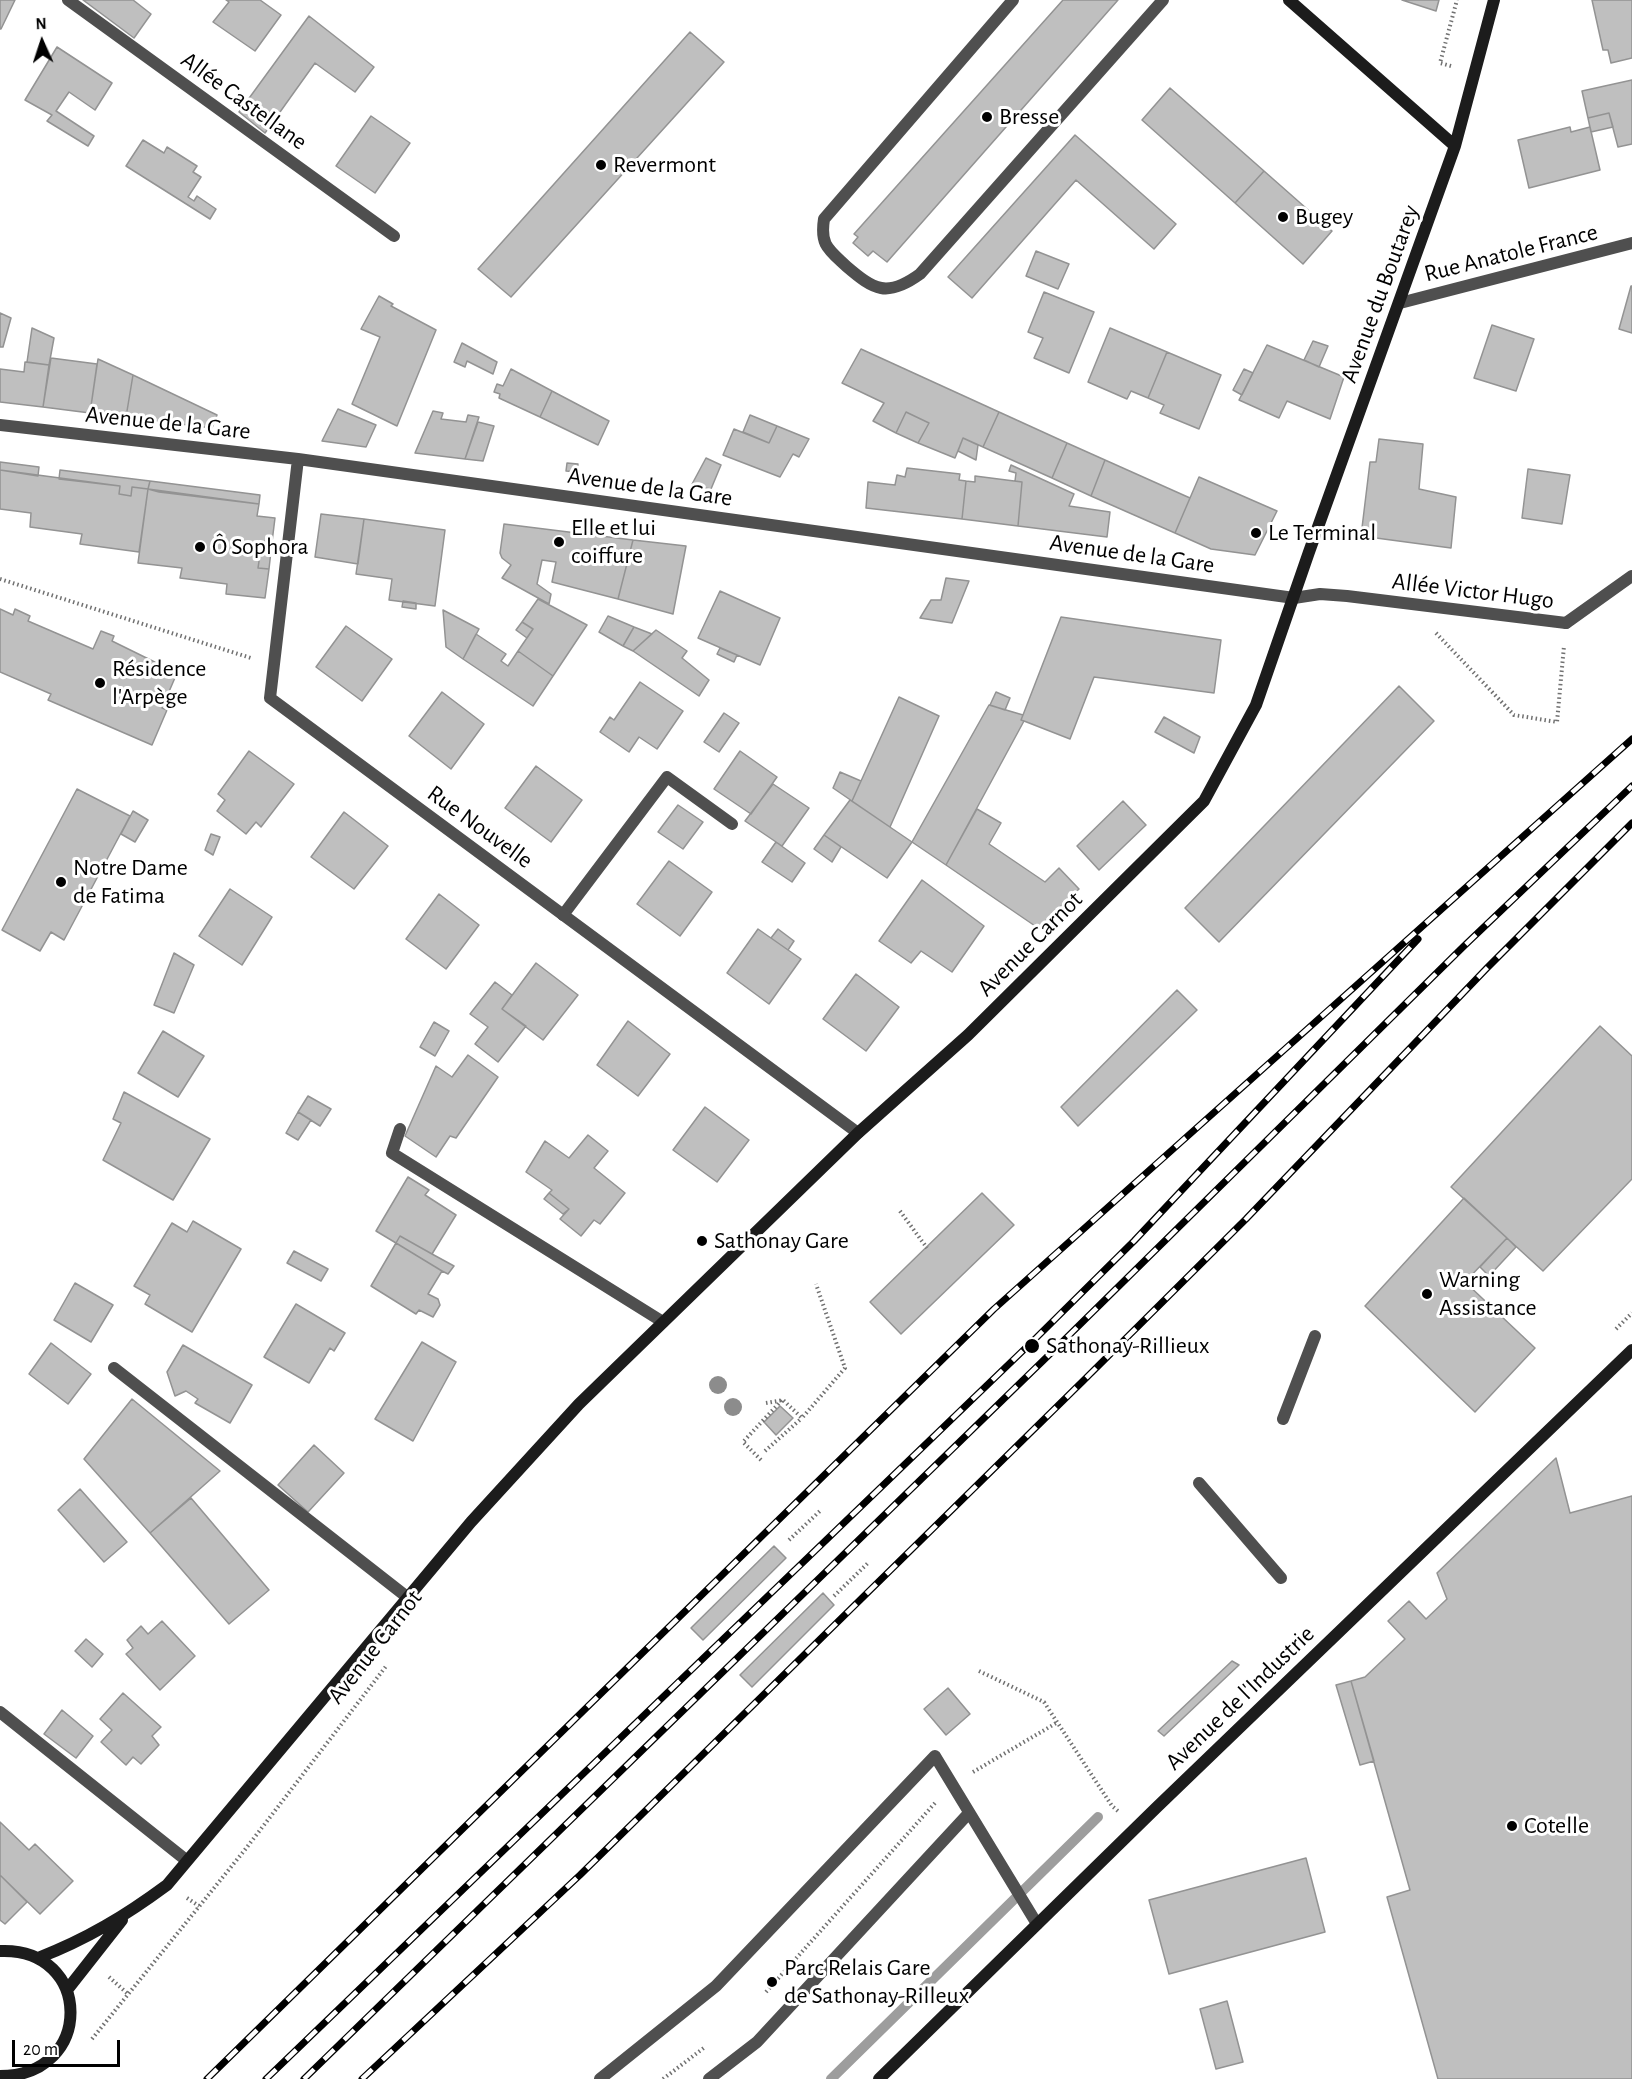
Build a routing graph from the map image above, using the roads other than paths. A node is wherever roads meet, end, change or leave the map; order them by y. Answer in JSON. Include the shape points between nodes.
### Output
{"nodes":[{"id":1,"x":68,"y":0,"type":"edge"},
{"id":2,"x":1013,"y":0,"type":"edge"},
{"id":3,"x":1163,"y":0,"type":"edge"},
{"id":4,"x":1289,"y":0,"type":"edge"},
{"id":5,"x":1494,"y":0,"type":"edge"},
{"id":6,"x":1455,"y":146,"type":"junction"},
{"id":7,"x":394,"y":236,"type":"dead end"},
{"id":8,"x":1632,"y":243,"type":"edge"},
{"id":9,"x":1400,"y":303,"type":"junction"},
{"id":10,"x":0,"y":425,"type":"edge"},
{"id":11,"x":298,"y":459,"type":"junction"},
{"id":12,"x":1632,"y":576,"type":"edge"},
{"id":13,"x":1294,"y":598,"type":"junction"},
{"id":14,"x":732,"y":824,"type":"dead end"},
{"id":15,"x":563,"y":915,"type":"junction"},
{"id":16,"x":400,"y":1129,"type":"dead end"},
{"id":17,"x":858,"y":1133,"type":"junction"},
{"id":18,"x":663,"y":1322,"type":"junction"},
{"id":19,"x":1315,"y":1336,"type":"dead end"},
{"id":20,"x":1632,"y":1350,"type":"edge"},
{"id":21,"x":114,"y":1368,"type":"dead end"},
{"id":22,"x":1283,"y":1419,"type":"dead end"},
{"id":23,"x":1199,"y":1483,"type":"dead end"},
{"id":24,"x":1281,"y":1578,"type":"dead end"},
{"id":25,"x":407,"y":1597,"type":"junction"},
{"id":26,"x":0,"y":1712,"type":"edge"},
{"id":27,"x":969,"y":1813,"type":"junction"},
{"id":28,"x":186,"y":1860,"type":"junction"},
{"id":29,"x":126,"y":1915,"type":"junction"},
{"id":30,"x":1037,"y":1924,"type":"junction"},
{"id":31,"x":0,"y":1951,"type":"edge"},
{"id":32,"x":38,"y":1958,"type":"junction"},
{"id":33,"x":67,"y":1990,"type":"junction"},
{"id":34,"x":0,"y":2076,"type":"edge"},
{"id":35,"x":19,"y":2078,"type":"edge"},
{"id":36,"x":600,"y":2079,"type":"edge"},
{"id":37,"x":709,"y":2079,"type":"edge"},
{"id":38,"x":879,"y":2079,"type":"edge"}],
"edges":[{"from":1,"to":7,"type":"street","name":"Allée Castellane"},
{"from":2,"to":3,"type":"street","via":[[824,219],[825,246],[869,286],[904,286],[920,274]]},
{"from":4,"to":6,"type":"street"},
{"from":5,"to":6,"type":"street","name":"Avenue du Boutarey"},
{"from":6,"to":9,"type":"street","name":"Avenue du Boutarey"},
{"from":8,"to":9,"type":"street","name":"Rue Anatole France"},
{"from":9,"to":13,"type":"street","name":"Avenue du Boutarey"},
{"from":10,"to":11,"type":"street","name":"Avenue de la Gare"},
{"from":11,"to":13,"type":"street","name":"Avenue de la Gare"},
{"from":11,"to":15,"type":"street","name":"Rue Nouvelle","via":[[270,698]]},
{"from":12,"to":13,"type":"street","name":"Allée Victor Hugo","via":[[1566,623],[1320,594]]},
{"from":13,"to":17,"type":"street","name":"Avenue Carnot","via":[[1256,705],[1204,801],[968,1035]]},
{"from":14,"to":15,"type":"street","via":[[667,777]]},
{"from":15,"to":17,"type":"street","name":"Rue Nouvelle"},
{"from":16,"to":18,"type":"street","via":[[392,1152]]},
{"from":17,"to":18,"type":"street","name":"Avenue Carnot"},
{"from":18,"to":25,"type":"street","name":"Avenue Carnot","via":[[579,1404]]},
{"from":19,"to":22,"type":"street"},
{"from":20,"to":30,"type":"street","name":"Avenue de l'Industrie"},
{"from":21,"to":25,"type":"street"},
{"from":23,"to":24,"type":"street"},
{"from":25,"to":28,"type":"street","name":"Avenue Carnot"},
{"from":26,"to":28,"type":"street"},
{"from":27,"to":30,"type":"street"},
{"from":27,"to":36,"type":"street","via":[[935,1756],[716,1986]]},
{"from":27,"to":37,"type":"street","via":[[757,2042]]},
{"from":28,"to":29,"type":"street","name":"Avenue Carnot","via":[[168,1885]]},
{"from":29,"to":32,"type":"street","name":"Avenue Carnot","via":[[85,1939]]},
{"from":29,"to":33,"type":"street","name":"Avenue Carnot"},
{"from":30,"to":38,"type":"street","name":"Avenue de l'Industrie"},
{"from":31,"to":32,"type":"street","via":[[20,1951]]},
{"from":32,"to":33,"type":"street","via":[[50,1966]]},
{"from":33,"to":35,"type":"street","via":[[72,2008],[64,2044],[52,2059]]},
{"from":34,"to":35,"type":"street"}]}
